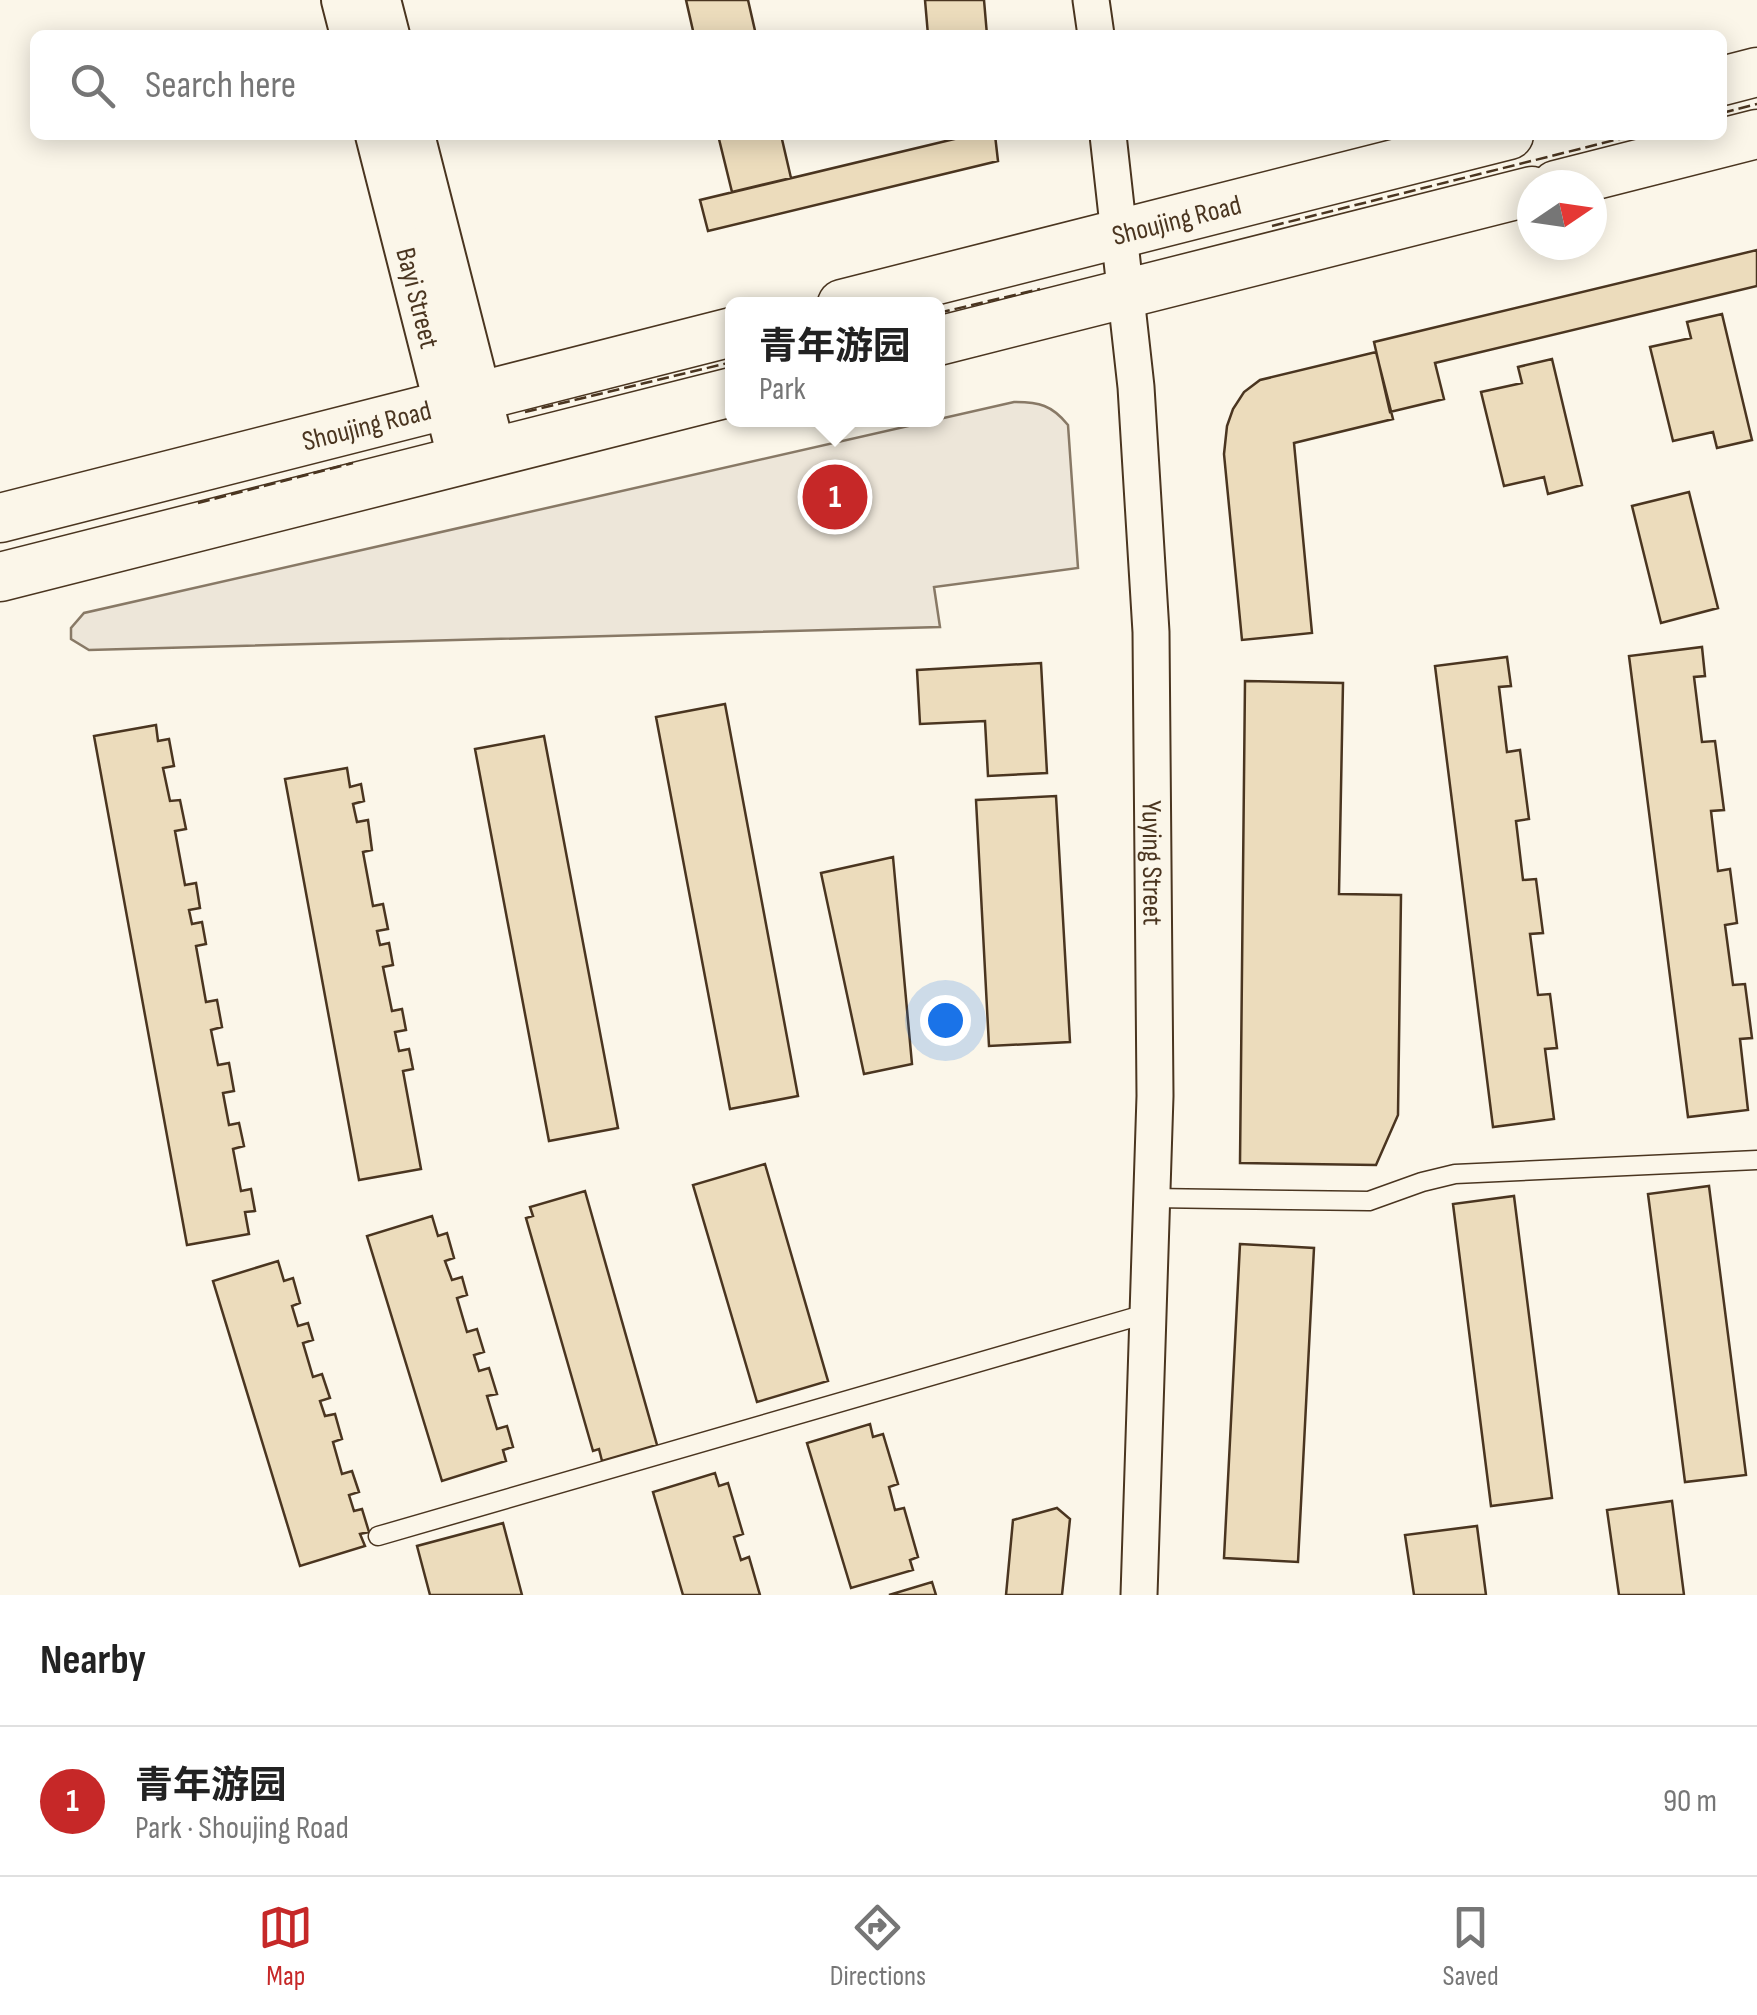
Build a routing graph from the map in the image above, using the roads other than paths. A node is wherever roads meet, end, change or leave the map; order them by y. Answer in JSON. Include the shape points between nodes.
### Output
{"nodes":[{"id":1,"x":343,"y":0,"type":"edge"},
{"id":2,"x":379,"y":0,"type":"edge"},
{"id":3,"x":1092,"y":0,"type":"edge"},
{"id":4,"x":351,"y":30,"type":"edge"},
{"id":5,"x":387,"y":30,"type":"edge"},
{"id":6,"x":1095,"y":30,"type":"edge"},
{"id":7,"x":1757,"y":72,"type":"edge"},
{"id":8,"x":1727,"y":80,"type":"edge"},
{"id":9,"x":1757,"y":134,"type":"edge"},
{"id":10,"x":379,"y":140,"type":"edge"},
{"id":11,"x":414,"y":140,"type":"edge"},
{"id":12,"x":1109,"y":140,"type":"edge"},
{"id":13,"x":1489,"y":140,"type":"edge"},
{"id":14,"x":1607,"y":172,"type":"edge"},
{"id":15,"x":1517,"y":195,"type":"edge"},
{"id":16,"x":1118,"y":234,"type":"junction"},
{"id":17,"x":1125,"y":294,"type":"junction"},
{"id":18,"x":870,"y":297,"type":"edge"},
{"id":19,"x":725,"y":334,"type":"edge"},
{"id":20,"x":945,"y":339,"type":"edge"},
{"id":21,"x":725,"y":394,"type":"edge"},
{"id":22,"x":463,"y":401,"type":"junction"},
{"id":23,"x":477,"y":457,"type":"junction"},
{"id":24,"x":0,"y":518,"type":"edge"},
{"id":25,"x":0,"y":577,"type":"edge"},
{"id":26,"x":1757,"y":1160,"type":"edge"},
{"id":27,"x":1152,"y":1198,"type":"junction"},
{"id":28,"x":1148,"y":1314,"type":"junction"},
{"id":29,"x":378,"y":1536,"type":"dead end"},
{"id":30,"x":1139,"y":1595,"type":"edge"}],
"edges":[{"from":1,"to":4,"type":"street"},
{"from":2,"to":5,"type":"street"},
{"from":3,"to":6,"type":"street"},
{"from":7,"to":8,"type":"main road"},
{"from":9,"to":14,"type":"main road"},
{"from":10,"to":22,"type":"street","name":"Bayi Street"},
{"from":11,"to":22,"type":"street","name":"Bayi Street"},
{"from":12,"to":16,"type":"street","name":"Yuying Street"},
{"from":13,"to":16,"type":"main road","name":"Shoujing Road"},
{"from":15,"to":17,"type":"main road"},
{"from":16,"to":17,"type":"street","name":"Yuying Street"},
{"from":16,"to":18,"type":"main road","name":"Shoujing Road"},
{"from":17,"to":20,"type":"main road"},
{"from":17,"to":27,"type":"street","name":"Yuying Street","via":[[1151,632]]},
{"from":19,"to":22,"type":"main road","name":"Shoujing Road"},
{"from":21,"to":23,"type":"main road","name":"Shoujing Road"},
{"from":22,"to":23,"type":"street","name":"Bayi Street"},
{"from":22,"to":24,"type":"main road","name":"Shoujing Road"},
{"from":23,"to":25,"type":"main road","name":"Shoujing Road"},
{"from":26,"to":27,"type":"lane","via":[[1455,1174],[1354,1202]]},
{"from":27,"to":28,"type":"street","name":"Yuying Street"},
{"from":28,"to":29,"type":"lane"},
{"from":28,"to":30,"type":"street","name":"Yuying Street"}]}
